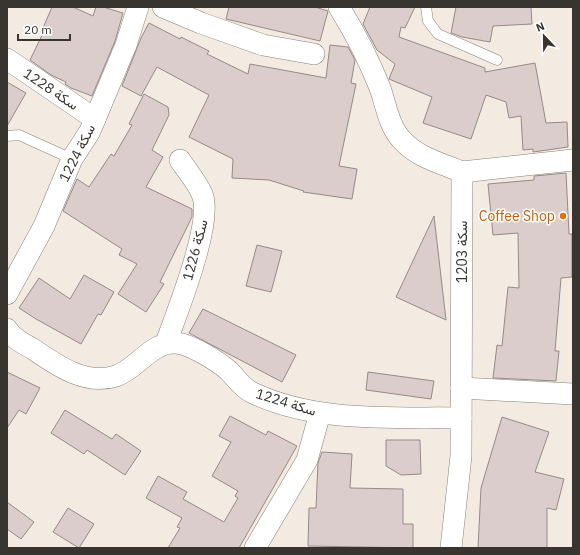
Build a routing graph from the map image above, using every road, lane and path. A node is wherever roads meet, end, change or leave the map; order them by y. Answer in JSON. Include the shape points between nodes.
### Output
{"nodes":[{"id":1,"x":138,"y":7,"type":"edge"},
{"id":2,"x":163,"y":7,"type":"edge"},
{"id":3,"x":339,"y":7,"type":"edge"},
{"id":4,"x":426,"y":7,"type":"edge"},
{"id":5,"x":314,"y":54,"type":"dead end"},
{"id":6,"x":7,"y":59,"type":"edge"},
{"id":7,"x":497,"y":60,"type":"dead end"},
{"id":8,"x":95,"y":119,"type":"junction"},
{"id":9,"x":7,"y":136,"type":"edge"},
{"id":10,"x":72,"y":159,"type":"junction"},
{"id":11,"x":180,"y":160,"type":"dead end"},
{"id":12,"x":573,"y":160,"type":"edge"},
{"id":13,"x":462,"y":172,"type":"junction"},
{"id":14,"x":7,"y":294,"type":"edge"},
{"id":15,"x":7,"y":329,"type":"edge"},
{"id":16,"x":166,"y":343,"type":"junction"},
{"id":17,"x":461,"y":388,"type":"junction"},
{"id":18,"x":573,"y":394,"type":"edge"},
{"id":19,"x":320,"y":414,"type":"junction"},
{"id":20,"x":461,"y":418,"type":"junction"},
{"id":21,"x":255,"y":548,"type":"edge"},
{"id":22,"x":451,"y":548,"type":"edge"}],
"edges":[{"from":1,"to":8,"type":"street","name":"سكة 1224","via":[[126,45]]},
{"from":2,"to":5,"type":"street","via":[[263,44]]},
{"from":3,"to":13,"type":"street","via":[[364,51],[400,139],[416,152]]},
{"from":4,"to":7,"type":"lane","via":[[428,21],[438,34]]},
{"from":6,"to":8,"type":"street","name":"سكة 1228"},
{"from":8,"to":10,"type":"street","name":"سكة 1224"},
{"from":9,"to":10,"type":"lane","via":[[19,135]]},
{"from":10,"to":14,"type":"street","name":"سكة 1224","via":[[44,226]]},
{"from":11,"to":16,"type":"street","name":"سكة 1226","via":[[202,194],[206,214],[201,239]]},
{"from":12,"to":13,"type":"street"},
{"from":13,"to":17,"type":"street","name":"سكة 1203"},
{"from":15,"to":16,"type":"street","via":[[54,364],[73,373],[92,377],[116,376]]},
{"from":16,"to":19,"type":"street","name":"سكة 1224","via":[[177,343],[216,360],[251,392],[272,401]]},
{"from":17,"to":18,"type":"street"},
{"from":17,"to":20,"type":"street","name":"سكة 1203"},
{"from":19,"to":20,"type":"street","name":"سكة 1224"},
{"from":19,"to":21,"type":"street","via":[[307,460]]},
{"from":20,"to":22,"type":"street","name":"سكة 1203","via":[[462,456]]}]}
